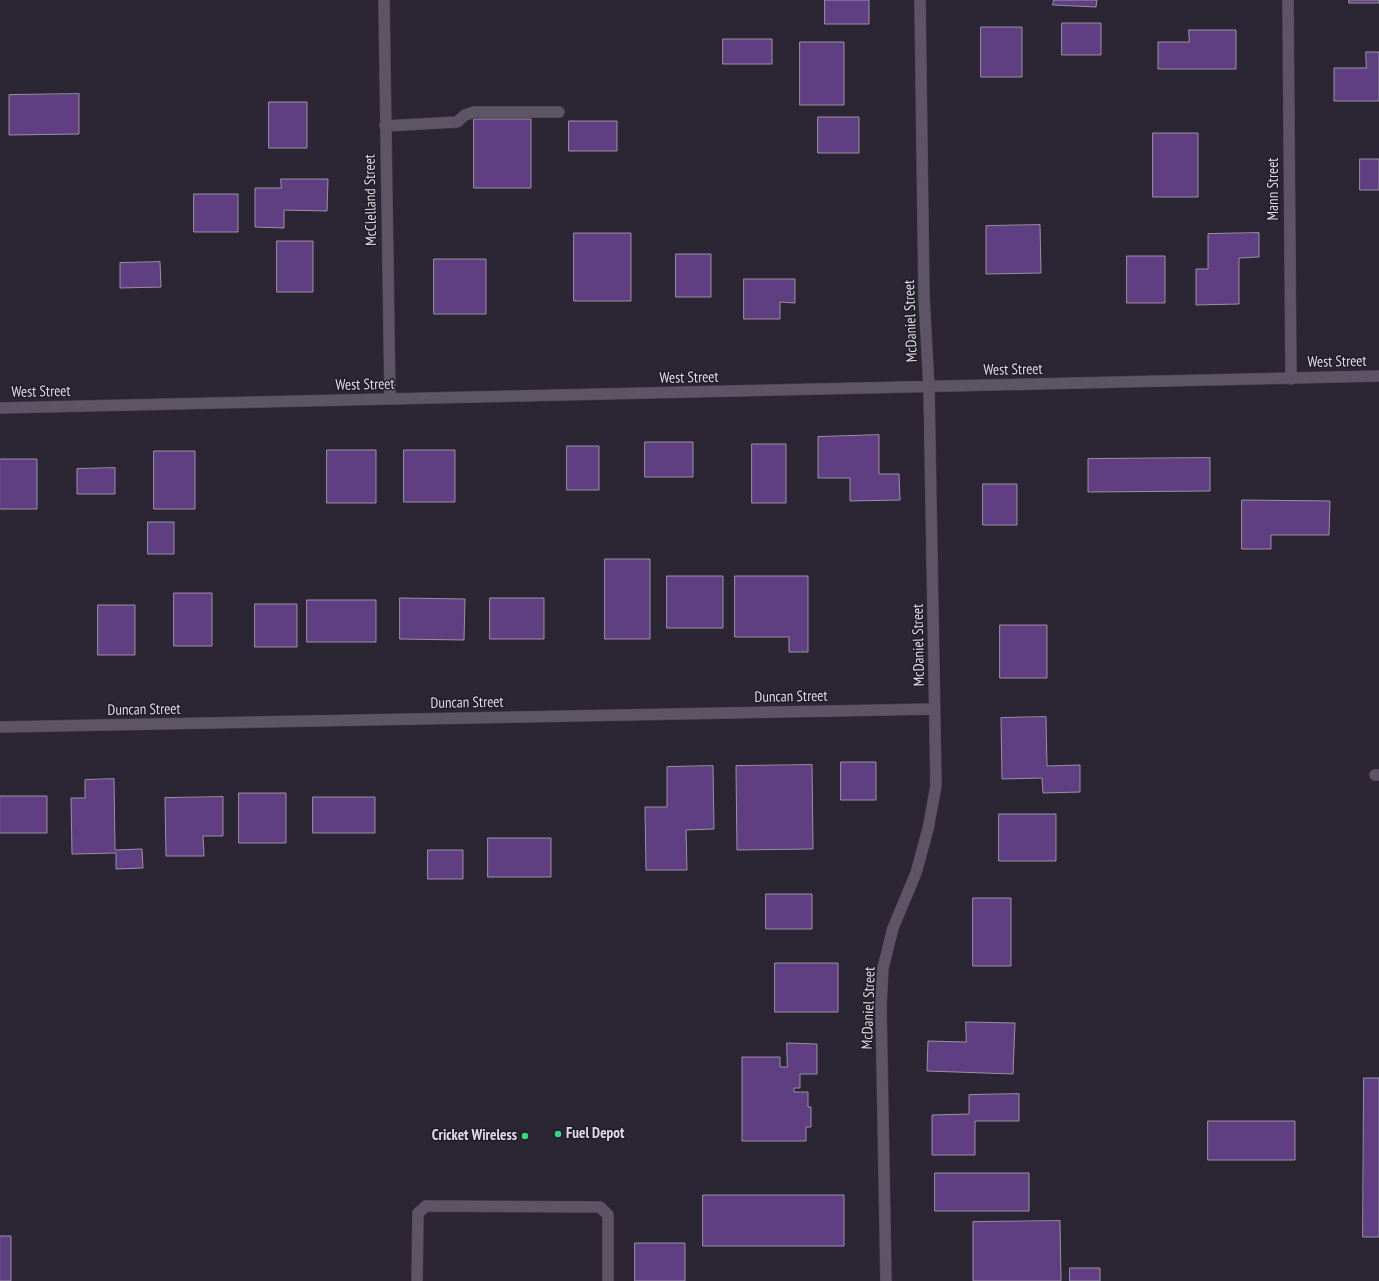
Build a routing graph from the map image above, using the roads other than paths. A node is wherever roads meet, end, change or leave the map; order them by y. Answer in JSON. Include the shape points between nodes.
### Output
{"nodes":[{"id":1,"x":384,"y":0,"type":"edge"},
{"id":2,"x":920,"y":0,"type":"edge"},
{"id":3,"x":1288,"y":0,"type":"edge"},
{"id":4,"x":559,"y":112,"type":"dead end"},
{"id":5,"x":385,"y":126,"type":"junction"},
{"id":6,"x":1379,"y":376,"type":"edge"},
{"id":7,"x":1291,"y":379,"type":"junction"},
{"id":8,"x":929,"y":387,"type":"junction"},
{"id":9,"x":390,"y":399,"type":"junction"},
{"id":10,"x":0,"y":408,"type":"edge"},
{"id":11,"x":936,"y":709,"type":"junction"},
{"id":12,"x":0,"y":727,"type":"edge"},
{"id":13,"x":417,"y":1281,"type":"edge"},
{"id":14,"x":608,"y":1281,"type":"edge"},
{"id":15,"x":886,"y":1281,"type":"edge"}],
"edges":[{"from":1,"to":5,"type":"street","name":"McClelland Street"},
{"from":2,"to":8,"type":"street","name":"McDaniel Street","via":[[924,297]]},
{"from":3,"to":7,"type":"street","name":"Mann Street"},
{"from":4,"to":5,"type":"street","via":[[474,112],[464,115],[457,122]]},
{"from":5,"to":9,"type":"street","name":"McClelland Street"},
{"from":6,"to":7,"type":"street","name":"West Street"},
{"from":7,"to":8,"type":"street","name":"West Street"},
{"from":8,"to":9,"type":"street","name":"West Street"},
{"from":8,"to":11,"type":"street","name":"McDaniel Street"},
{"from":9,"to":10,"type":"street","name":"West Street"},
{"from":11,"to":12,"type":"street","name":"Duncan Street"},
{"from":11,"to":15,"type":"street","name":"McDaniel Street","via":[[936,786],[928,829],[916,874],[893,928],[883,968],[881,1006]]},
{"from":13,"to":14,"type":"street","via":[[418,1213],[426,1206],[600,1207],[608,1215]]}]}
